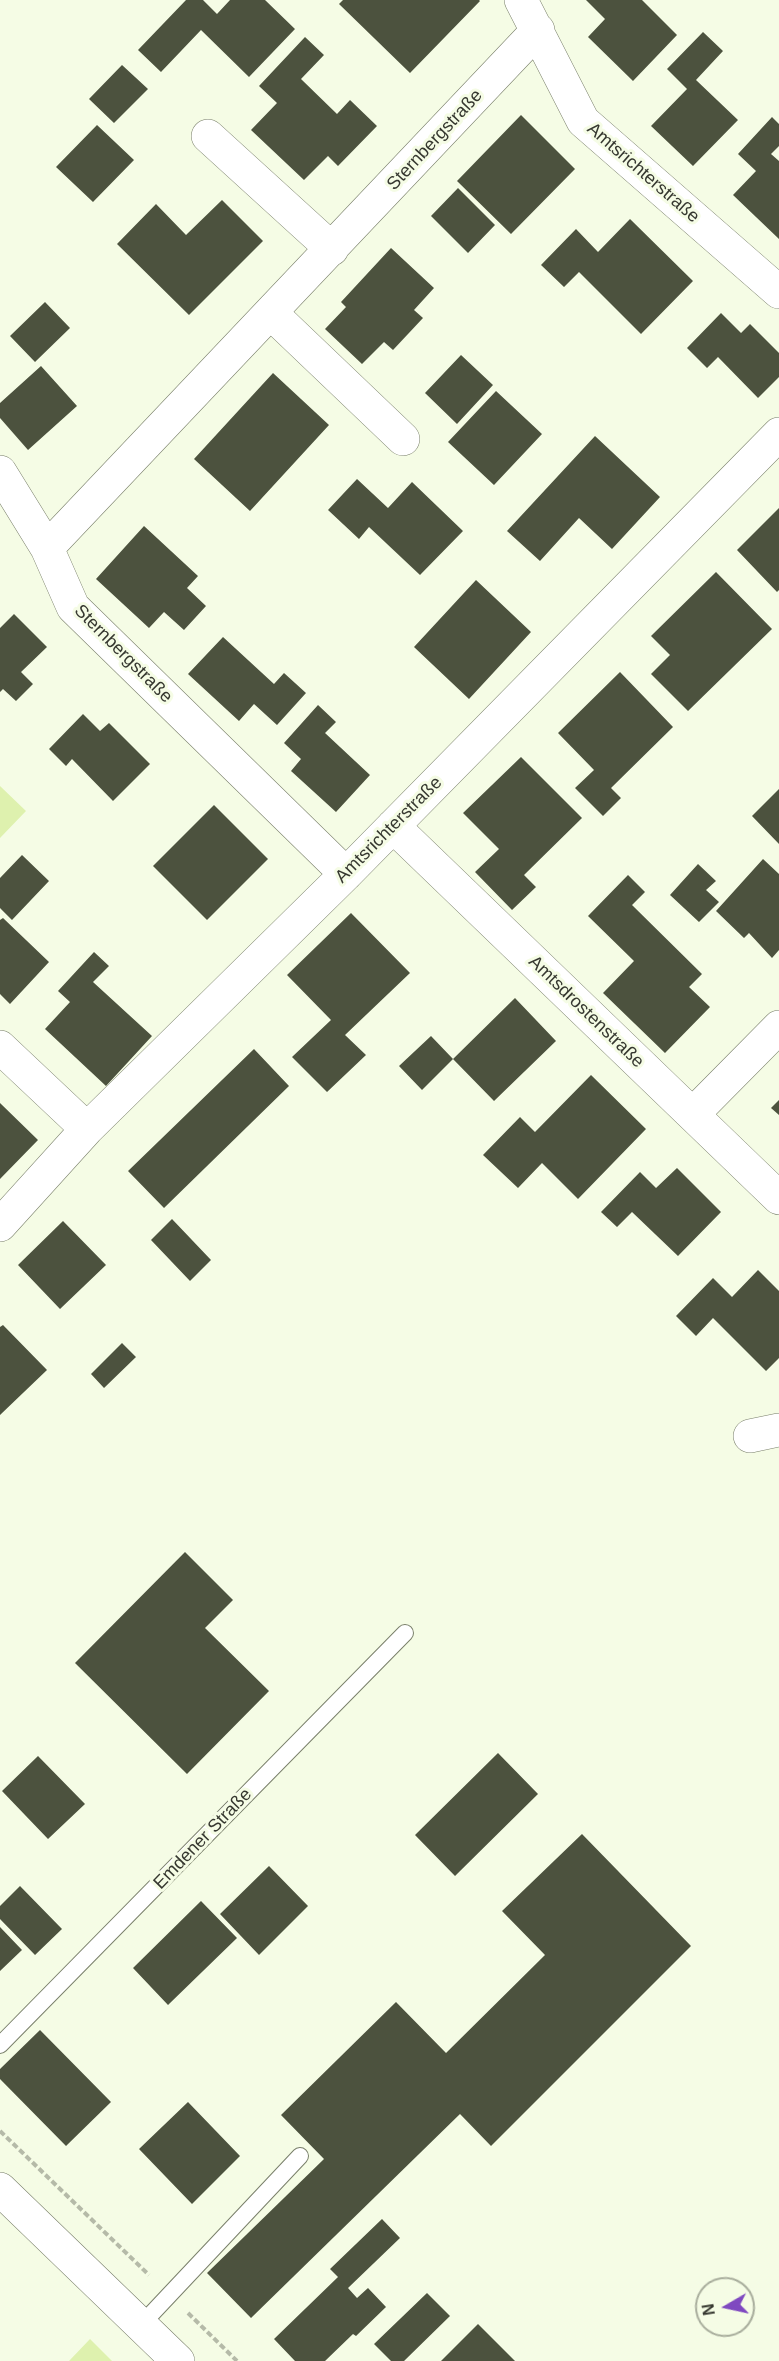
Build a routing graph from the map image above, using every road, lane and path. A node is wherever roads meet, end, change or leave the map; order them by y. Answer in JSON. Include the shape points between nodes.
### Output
{"nodes":[{"id":1,"x":521,"y":0,"type":"edge"},
{"id":2,"x":538,"y":30,"type":"junction"},
{"id":3,"x":208,"y":136,"type":"dead end"},
{"id":4,"x":332,"y":249,"type":"junction"},
{"id":5,"x":779,"y":292,"type":"edge"},
{"id":6,"x":271,"y":313,"type":"junction"},
{"id":7,"x":779,"y":434,"type":"edge"},
{"id":8,"x":404,"y":439,"type":"dead end"},
{"id":9,"x":0,"y":472,"type":"edge"},
{"id":10,"x":47,"y":548,"type":"junction"},
{"id":11,"x":393,"y":826,"type":"junction"},
{"id":12,"x":346,"y":874,"type":"junction"},
{"id":13,"x":779,"y":1027,"type":"edge"},
{"id":14,"x":0,"y":1047,"type":"edge"},
{"id":15,"x":693,"y":1114,"type":"junction"},
{"id":16,"x":87,"y":1129,"type":"junction"},
{"id":17,"x":779,"y":1198,"type":"edge"},
{"id":18,"x":0,"y":1225,"type":"edge"},
{"id":19,"x":405,"y":1633,"type":"dead end"},
{"id":20,"x":0,"y":2045,"type":"edge"},
{"id":21,"x":0,"y":2131,"type":"edge"},
{"id":22,"x":300,"y":2156,"type":"dead end"},
{"id":23,"x":0,"y":2190,"type":"edge"},
{"id":24,"x":168,"y":2294,"type":"junction"},
{"id":25,"x":141,"y":2325,"type":"junction"},
{"id":26,"x":178,"y":2361,"type":"edge"},
{"id":27,"x":237,"y":2361,"type":"edge"}],
"edges":[{"from":1,"to":2,"type":"street","name":"Amtsrichterstraße"},
{"from":2,"to":4,"type":"street","name":"Sternbergstraße"},
{"from":2,"to":5,"type":"street","name":"Amtsrichterstraße","via":[[583,121]]},
{"from":3,"to":4,"type":"street"},
{"from":4,"to":6,"type":"street","name":"Sternbergstraße"},
{"from":6,"to":8,"type":"street"},
{"from":6,"to":10,"type":"street","name":"Sternbergstraße"},
{"from":7,"to":11,"type":"street","name":"Amtsrichterstraße"},
{"from":9,"to":10,"type":"street"},
{"from":10,"to":12,"type":"street","name":"Sternbergstraße","via":[[73,607]]},
{"from":11,"to":12,"type":"street","name":"Amtsrichterstraße"},
{"from":11,"to":15,"type":"street","name":"Amtsdrostenstraße"},
{"from":12,"to":16,"type":"street","name":"Amtsrichterstraße"},
{"from":13,"to":15,"type":"street"},
{"from":14,"to":16,"type":"street"},
{"from":15,"to":17,"type":"street","name":"Amtsdrostenstraße"},
{"from":16,"to":18,"type":"street","name":"Amtsrichterstraße"},
{"from":19,"to":20,"type":"lane","name":"Emdener Straße"},
{"from":21,"to":24,"type":"path"},
{"from":22,"to":24,"type":"lane"},
{"from":23,"to":25,"type":"street"},
{"from":24,"to":25,"type":"lane"},
{"from":24,"to":27,"type":"path"},
{"from":25,"to":26,"type":"street"}]}
